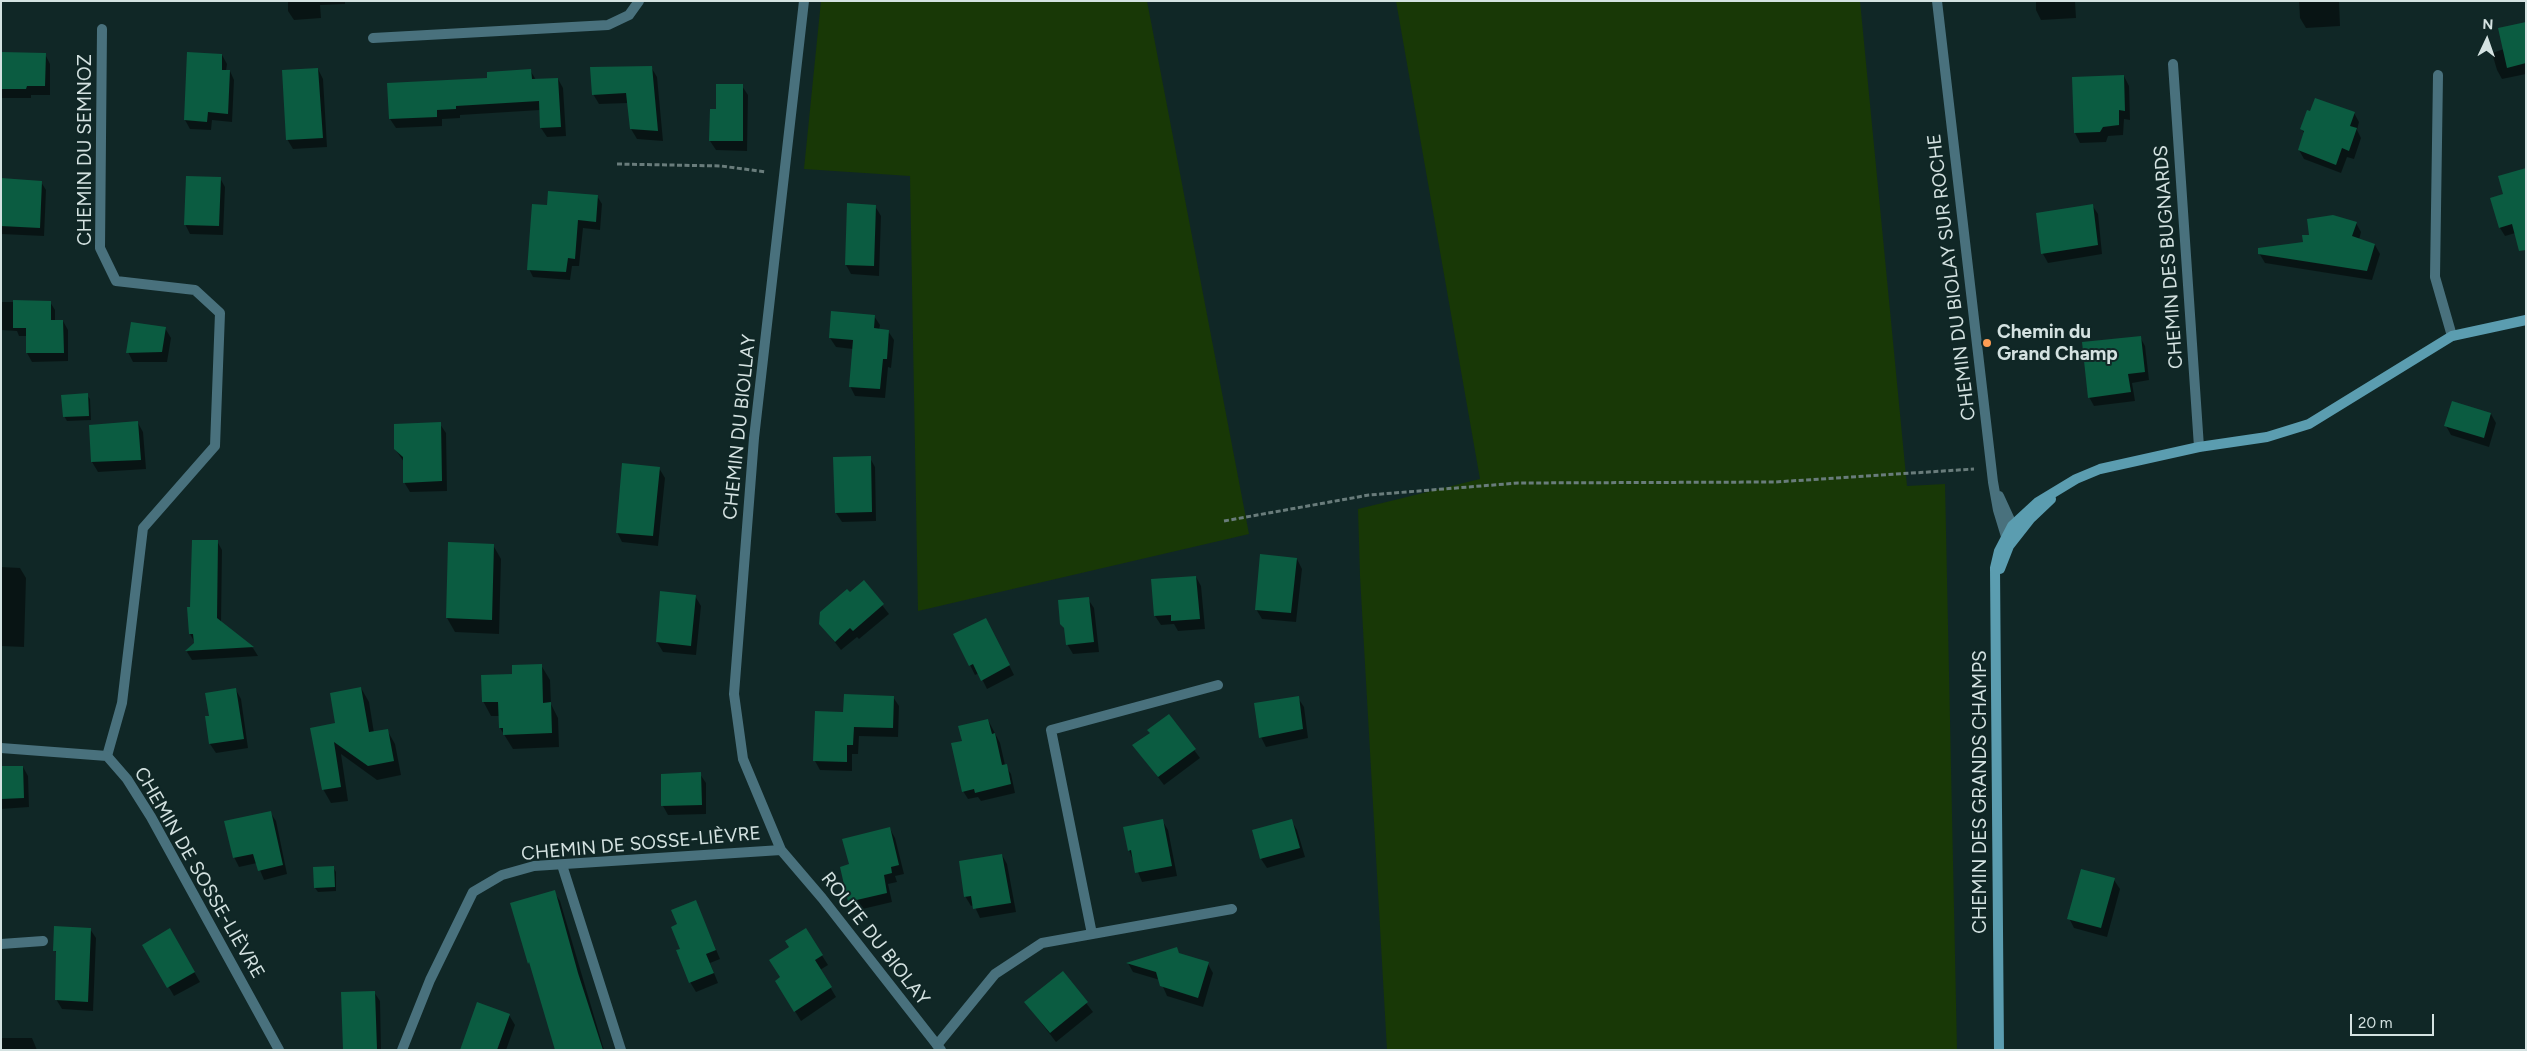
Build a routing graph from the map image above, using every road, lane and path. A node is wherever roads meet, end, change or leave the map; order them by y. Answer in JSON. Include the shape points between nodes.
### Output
{"nodes":[{"id":1,"x":639,"y":1,"type":"edge"},
{"id":2,"x":804,"y":1,"type":"edge"},
{"id":3,"x":1937,"y":1,"type":"edge"},
{"id":4,"x":102,"y":29,"type":"dead end"},
{"id":5,"x":373,"y":38,"type":"dead end"},
{"id":6,"x":2173,"y":64,"type":"dead end"},
{"id":7,"x":2438,"y":75,"type":"dead end"},
{"id":8,"x":617,"y":164,"type":"dead end"},
{"id":9,"x":784,"y":174,"type":"junction"},
{"id":10,"x":2526,"y":320,"type":"edge"},
{"id":11,"x":2452,"y":336,"type":"junction"},
{"id":12,"x":2199,"y":448,"type":"junction"},
{"id":13,"x":1992,"y":468,"type":"junction"},
{"id":14,"x":1993,"y":482,"type":"junction"},
{"id":15,"x":2062,"y":490,"type":"junction"},
{"id":16,"x":1224,"y":521,"type":"dead end"},
{"id":17,"x":2012,"y":526,"type":"junction"},
{"id":18,"x":2005,"y":536,"type":"junction"},
{"id":19,"x":2017,"y":536,"type":"junction"},
{"id":20,"x":2010,"y":546,"type":"junction"},
{"id":21,"x":1995,"y":580,"type":"junction"},
{"id":22,"x":1218,"y":685,"type":"dead end"},
{"id":23,"x":1,"y":748,"type":"edge"},
{"id":24,"x":107,"y":756,"type":"junction"},
{"id":25,"x":781,"y":850,"type":"junction"},
{"id":26,"x":562,"y":865,"type":"junction"},
{"id":27,"x":1232,"y":909,"type":"dead end"},
{"id":28,"x":1092,"y":934,"type":"junction"},
{"id":29,"x":43,"y":941,"type":"dead end"},
{"id":30,"x":1,"y":944,"type":"edge"},
{"id":31,"x":939,"y":1047,"type":"edge"},
{"id":32,"x":279,"y":1050,"type":"edge"},
{"id":33,"x":402,"y":1050,"type":"edge"},
{"id":34,"x":621,"y":1050,"type":"edge"},
{"id":35,"x":1999,"y":1050,"type":"edge"}],
"edges":[{"from":1,"to":5,"type":"street","via":[[629,16],[608,25]]},
{"from":2,"to":9,"type":"street","name":"CHEMIN DU BIOLLAY"},
{"from":3,"to":13,"type":"street","name":"CHEMIN DU BIOLAY SUR ROCHE"},
{"from":4,"to":24,"type":"street","name":"CHEMIN DU SEMNOZ","via":[[100,248],[116,281],[195,290],[220,313],[215,446],[143,528],[122,703]]},
{"from":6,"to":12,"type":"street","name":"CHEMIN DES BUGNARDS"},
{"from":7,"to":11,"type":"street","via":[[2435,277]]},
{"from":8,"to":9,"type":"path","via":[[722,166]]},
{"from":9,"to":25,"type":"street","name":"CHEMIN DU BIOLLAY","via":[[754,438],[734,694],[743,759]]},
{"from":10,"to":11,"type":"street"},
{"from":11,"to":12,"type":"street","via":[[2309,424],[2268,437]]},
{"from":12,"to":15,"type":"street","via":[[2100,469],[2076,479]]},
{"from":13,"to":14,"type":"street","name":"CHEMIN DU BIOLAY SUR ROCHE"},
{"from":13,"to":16,"type":"path","via":[[1775,482],[1518,483],[1369,495]]},
{"from":14,"to":17,"type":"street"},
{"from":14,"to":18,"type":"street","name":"CHEMIN DU BIOLAY SUR ROCHE"},
{"from":15,"to":17,"type":"street","via":[[2028,509]]},
{"from":15,"to":19,"type":"street","via":[[2031,518]]},
{"from":17,"to":18,"type":"street"},
{"from":17,"to":19,"type":"street"},
{"from":18,"to":20,"type":"street","name":"CHEMIN DU BIOLAY SUR ROCHE"},
{"from":18,"to":21,"type":"street","name":"CHEMIN DES GRANDS CHAMPS","via":[[1999,551]]},
{"from":19,"to":20,"type":"street"},
{"from":20,"to":21,"type":"street"},
{"from":21,"to":35,"type":"street","name":"CHEMIN DES GRANDS CHAMPS"},
{"from":22,"to":28,"type":"street","via":[[1051,730]]},
{"from":23,"to":24,"type":"street"},
{"from":24,"to":32,"type":"street","name":"CHEMIN DE SOSSE-LIÈVRE","via":[[127,779],[151,817]]},
{"from":25,"to":26,"type":"street","name":"CHEMIN DE SOSSE-LIÈVRE"},
{"from":25,"to":31,"type":"street","name":"ROUTE DU BIOLAY"},
{"from":26,"to":33,"type":"street","name":"CHEMIN DE SOSSE-LIÈVRE","via":[[534,866],[502,874],[473,892],[430,980]]},
{"from":26,"to":34,"type":"street"},
{"from":27,"to":28,"type":"street"},
{"from":28,"to":31,"type":"street","via":[[1042,943],[995,974]]},
{"from":29,"to":30,"type":"street"}]}
